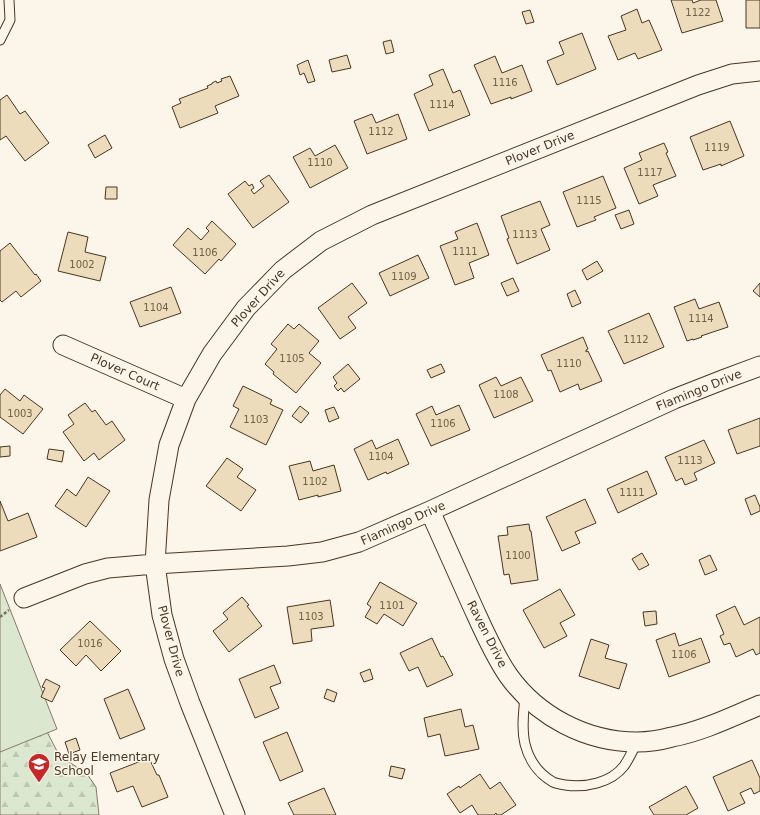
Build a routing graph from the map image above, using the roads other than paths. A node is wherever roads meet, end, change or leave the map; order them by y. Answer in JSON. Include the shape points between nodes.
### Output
{"nodes":[{"id":1,"x":9,"y":0,"type":"edge"},
{"id":2,"x":0,"y":40,"type":"edge"},
{"id":3,"x":760,"y":70,"type":"edge"},
{"id":4,"x":63,"y":345,"type":"dead end"},
{"id":5,"x":760,"y":366,"type":"edge"},
{"id":6,"x":186,"y":399,"type":"junction"},
{"id":7,"x":430,"y":511,"type":"junction"},
{"id":8,"x":155,"y":564,"type":"junction"},
{"id":9,"x":24,"y":598,"type":"dead end"},
{"id":10,"x":525,"y":695,"type":"junction"},
{"id":11,"x":760,"y":705,"type":"edge"},
{"id":12,"x":637,"y":742,"type":"junction"},
{"id":13,"x":234,"y":815,"type":"edge"}],
"edges":[{"from":1,"to":2,"type":"lane","via":[[10,20]]},
{"from":3,"to":6,"type":"street","name":"Plover Drive","via":[[732,74],[698,85],[372,215],[322,241],[282,270],[246,308],[212,354]]},
{"from":4,"to":6,"type":"street","name":"Plover Court"},
{"from":5,"to":7,"type":"street","name":"Flamingo Drive","via":[[674,399]]},
{"from":6,"to":8,"type":"street","name":"Plover Drive","via":[[169,446],[159,500]]},
{"from":7,"to":8,"type":"street","name":"Flamingo Drive","via":[[359,542],[322,552]]},
{"from":7,"to":10,"type":"street","name":"Raven Drive","via":[[492,650]]},
{"from":8,"to":9,"type":"street","name":"Flamingo Drive","via":[[108,568],[85,574]]},
{"from":8,"to":13,"type":"street","name":"Plover Drive","via":[[162,614],[174,659]]},
{"from":10,"to":12,"type":"street","name":"Raven Drive","via":[[548,715],[575,730],[606,739]]},
{"from":10,"to":12,"type":"lane","via":[[525,744],[531,760],[540,772],[554,783],[570,786],[591,785],[609,778],[623,767]]},
{"from":11,"to":12,"type":"street","name":"Raven Drive","via":[[710,726],[673,737]]}]}
